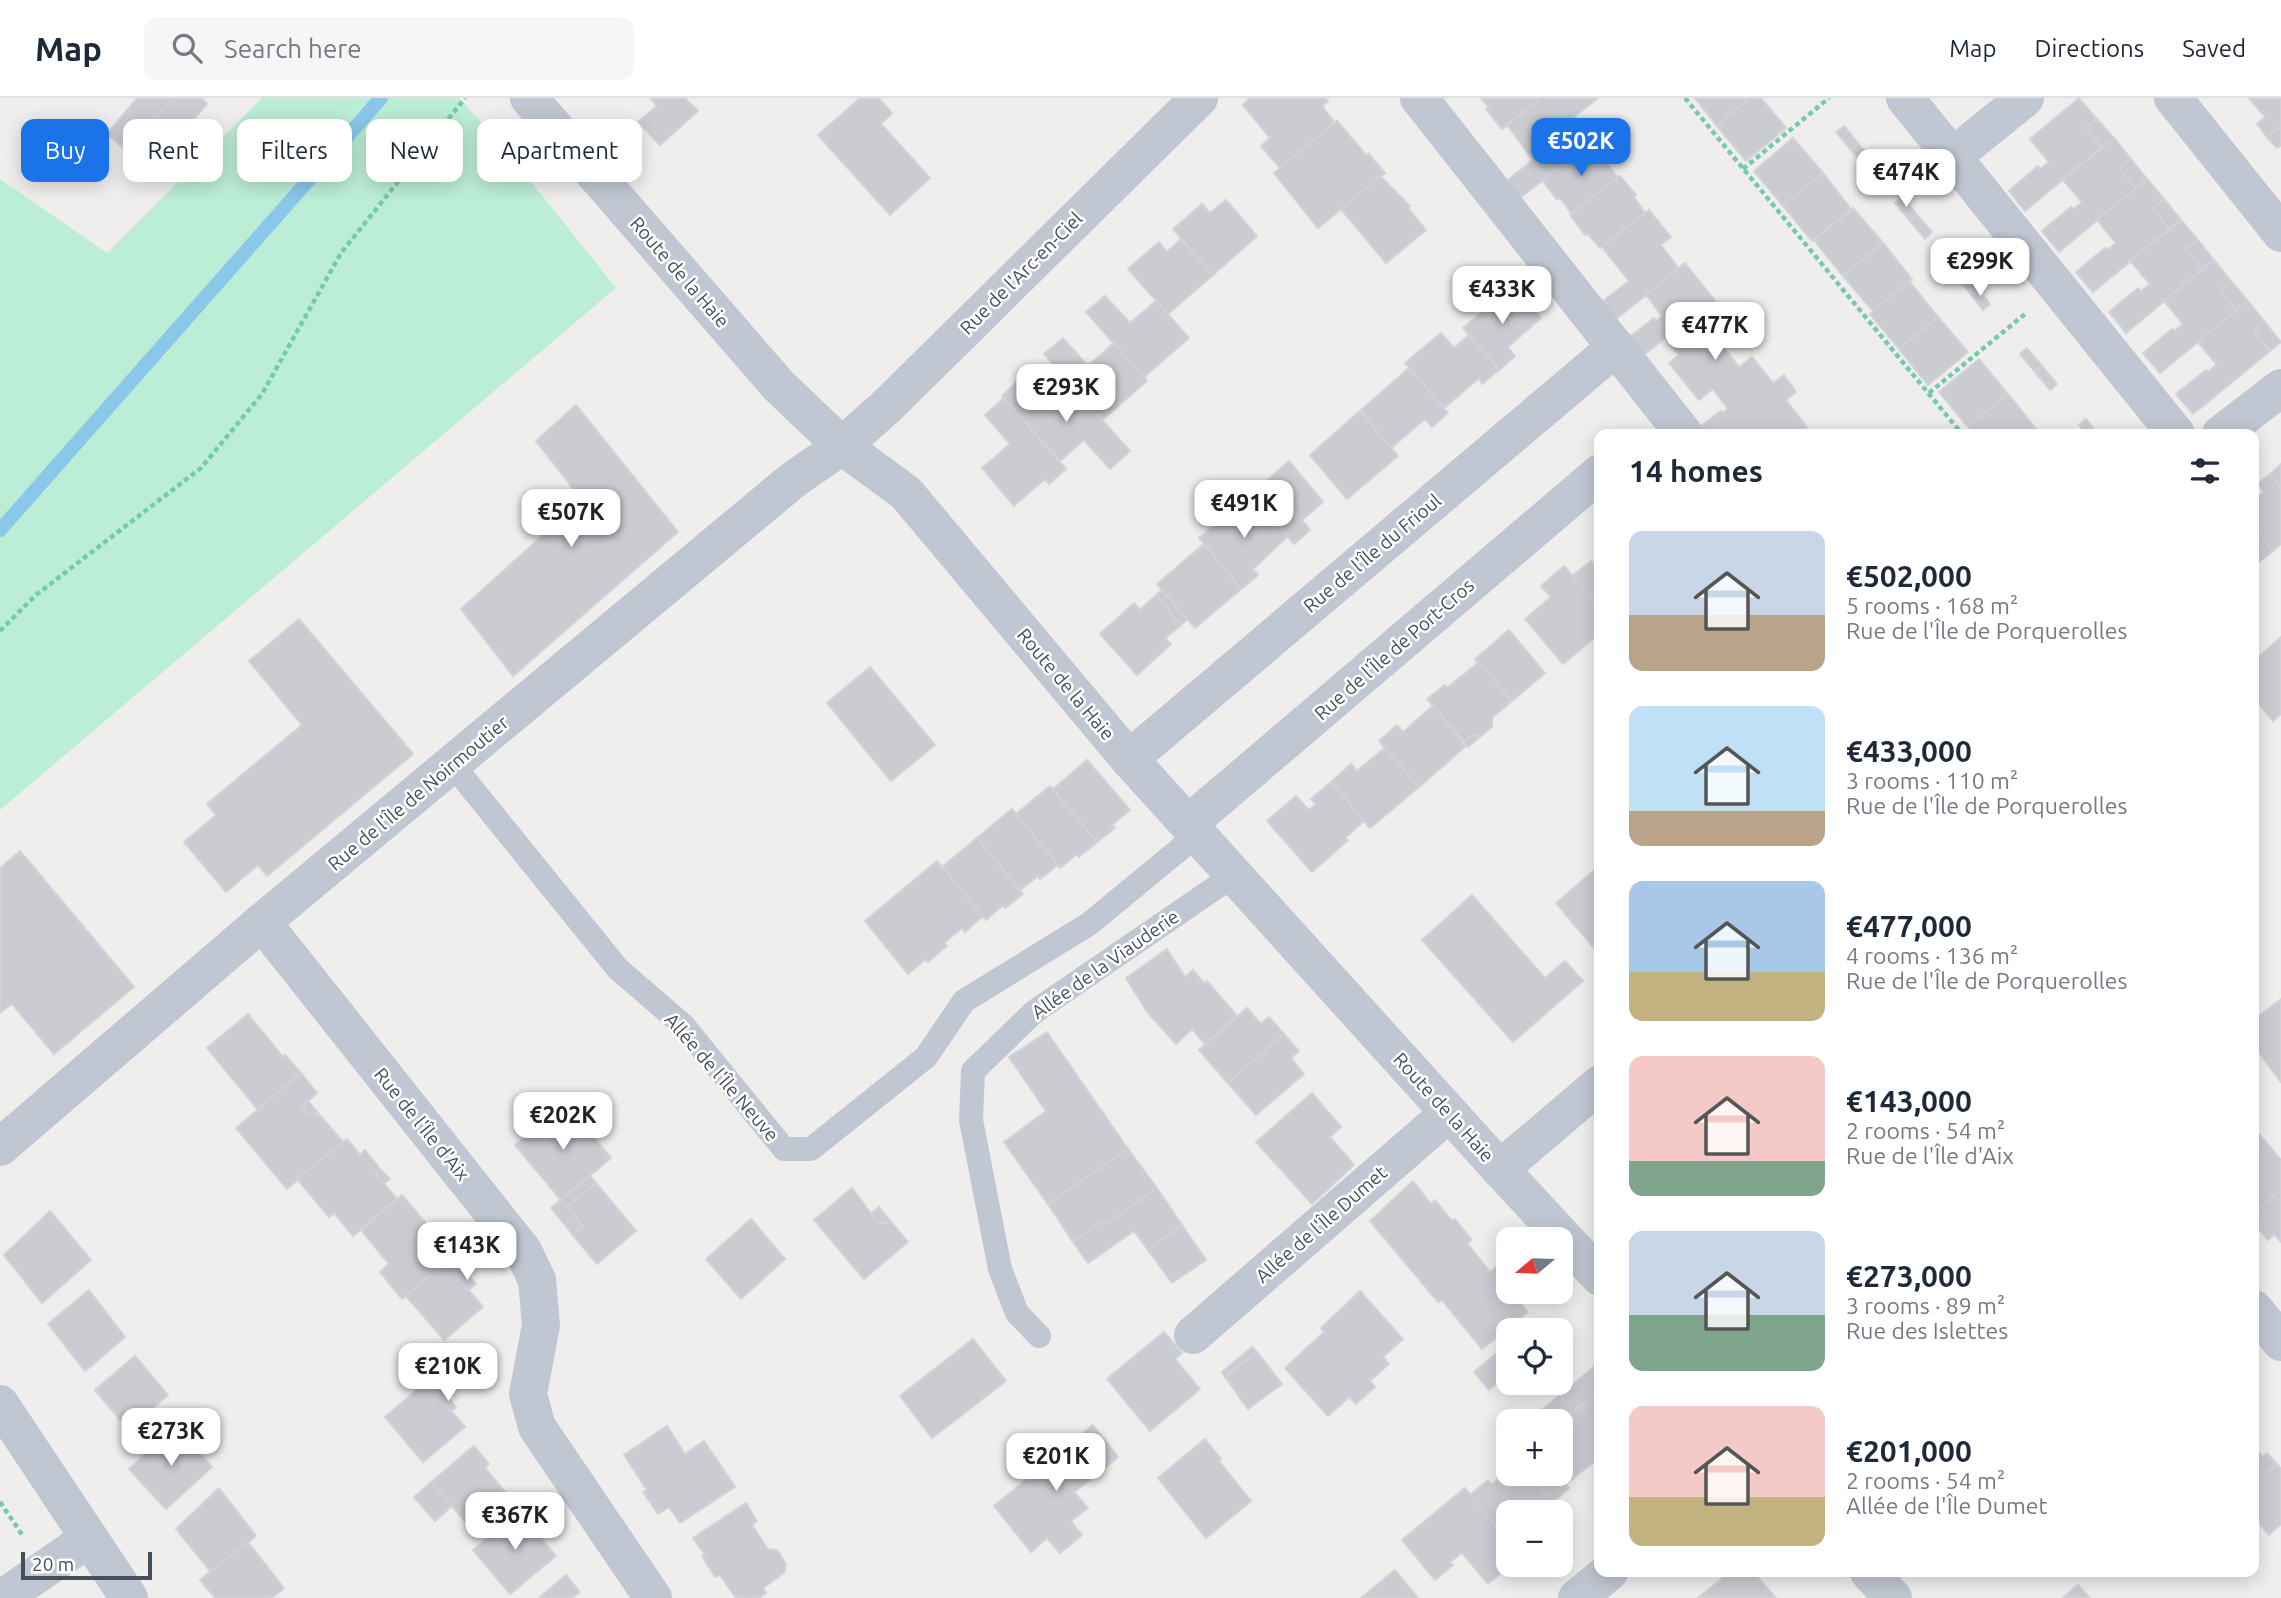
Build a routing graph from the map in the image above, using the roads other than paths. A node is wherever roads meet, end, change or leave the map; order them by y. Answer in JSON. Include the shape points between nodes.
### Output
{"nodes":[{"id":1,"x":529,"y":98,"type":"edge"},
{"id":2,"x":1199,"y":98,"type":"edge"},
{"id":3,"x":1419,"y":98,"type":"edge"},
{"id":4,"x":1905,"y":98,"type":"edge"},
{"id":5,"x":2025,"y":98,"type":"edge"},
{"id":6,"x":2173,"y":98,"type":"edge"},
{"id":7,"x":1952,"y":157,"type":"junction"},
{"id":8,"x":2281,"y":233,"type":"edge"},
{"id":9,"x":1616,"y":347,"type":"junction"},
{"id":10,"x":2281,"y":388,"type":"edge"},
{"id":11,"x":1666,"y":427,"type":"edge"},
{"id":12,"x":2172,"y":429,"type":"edge"},
{"id":13,"x":2228,"y":429,"type":"edge"},
{"id":14,"x":842,"y":446,"type":"junction"},
{"id":15,"x":1594,"y":478,"type":"edge"},
{"id":16,"x":1129,"y":759,"type":"junction"},
{"id":17,"x":452,"y":764,"type":"junction"},
{"id":18,"x":1192,"y":830,"type":"junction"},
{"id":19,"x":1234,"y":874,"type":"junction"},
{"id":20,"x":262,"y":922,"type":"junction"},
{"id":21,"x":1594,"y":1089,"type":"edge"},
{"id":22,"x":1449,"y":1113,"type":"junction"},
{"id":23,"x":0,"y":1147,"type":"edge"},
{"id":24,"x":1500,"y":1169,"type":"junction"},
{"id":25,"x":1594,"y":1271,"type":"edge"},
{"id":26,"x":2259,"y":1315,"type":"edge"},
{"id":27,"x":1193,"y":1335,"type":"dead end"},
{"id":28,"x":1039,"y":1336,"type":"dead end"},
{"id":29,"x":2281,"y":1342,"type":"edge"},
{"id":30,"x":0,"y":1404,"type":"edge"},
{"id":31,"x":88,"y":1539,"type":"junction"},
{"id":32,"x":1603,"y":1577,"type":"edge"},
{"id":33,"x":1874,"y":1577,"type":"edge"},
{"id":34,"x":3,"y":1598,"type":"edge"},
{"id":35,"x":129,"y":1598,"type":"edge"},
{"id":36,"x":653,"y":1598,"type":"edge"},
{"id":37,"x":1577,"y":1598,"type":"edge"},
{"id":38,"x":1893,"y":1598,"type":"edge"}],
"edges":[{"from":1,"to":14,"type":"street","name":"Route de la Haie","via":[[779,386]]},
{"from":2,"to":14,"type":"street","name":"Rue de l'Arc-en-Ciel"},
{"from":3,"to":9,"type":"street"},
{"from":4,"to":7,"type":"street"},
{"from":5,"to":7,"type":"street"},
{"from":6,"to":8,"type":"street"},
{"from":7,"to":12,"type":"street"},
{"from":9,"to":11,"type":"street"},
{"from":9,"to":16,"type":"street","name":"Rue de l'Île du Frioul"},
{"from":10,"to":13,"type":"street"},
{"from":14,"to":16,"type":"street","name":"Route de la Haie","via":[[906,493]]},
{"from":14,"to":17,"type":"street","name":"Rue de l'Île de Noirmoutier","via":[[793,480]]},
{"from":15,"to":18,"type":"street","name":"Rue de l'Île de Port-Cros"},
{"from":16,"to":18,"type":"street","name":"Route de la Haie"},
{"from":17,"to":18,"type":"lane","name":"Allée de l'Île Neuve","via":[[618,969],[683,1025],[784,1149],[811,1149],[926,1057],[964,1001],[1089,924]]},
{"from":17,"to":20,"type":"street","name":"Rue de l'Île de Noirmoutier"},
{"from":18,"to":19,"type":"street","name":"Route de la Haie"},
{"from":19,"to":22,"type":"street","name":"Route de la Haie"},
{"from":19,"to":28,"type":"lane","name":"Allée de la Viauderie","via":[[1034,1012],[973,1071],[971,1120],[1000,1269],[1017,1313]]},
{"from":20,"to":23,"type":"street","name":"Rue de l'Île de Noirmoutier"},
{"from":20,"to":36,"type":"street","name":"Rue de l'Île d'Aix","via":[[523,1251],[537,1280],[541,1325],[528,1394],[537,1427]]},
{"from":21,"to":24,"type":"street"},
{"from":22,"to":24,"type":"street","name":"Route de la Haie"},
{"from":22,"to":27,"type":"street","name":"Allée de l'Île Dumet"},
{"from":24,"to":25,"type":"street","name":"Route de la Haie"},
{"from":26,"to":29,"type":"street"},
{"from":30,"to":31,"type":"street"},
{"from":31,"to":34,"type":"street"},
{"from":31,"to":35,"type":"street"},
{"from":32,"to":37,"type":"street"},
{"from":33,"to":38,"type":"street"}]}
